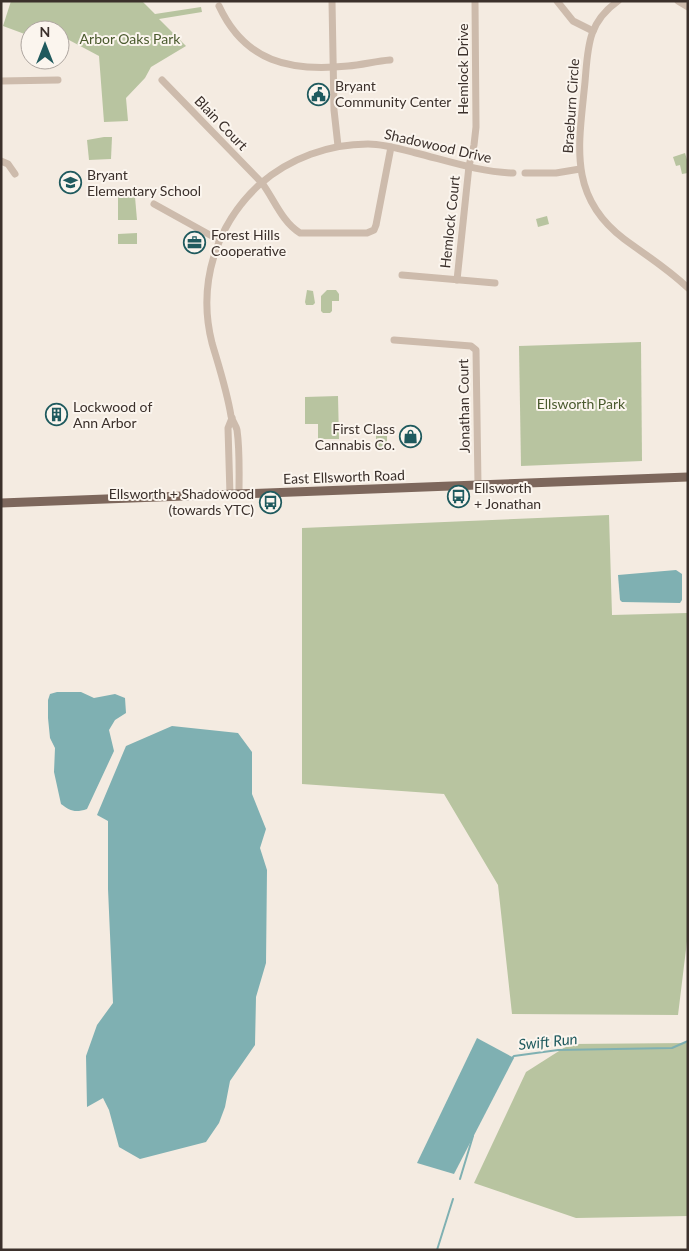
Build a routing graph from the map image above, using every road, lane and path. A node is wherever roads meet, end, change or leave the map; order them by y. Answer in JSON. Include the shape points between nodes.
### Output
{"nodes":[{"id":1,"x":332,"y":1,"type":"edge"},
{"id":2,"x":475,"y":1,"type":"edge"},
{"id":3,"x":557,"y":1,"type":"edge"},
{"id":4,"x":618,"y":1,"type":"edge"},
{"id":5,"x":678,"y":1,"type":"edge"},
{"id":6,"x":219,"y":6,"type":"dead end"},
{"id":7,"x":688,"y":7,"type":"edge"},
{"id":8,"x":592,"y":31,"type":"junction"},
{"id":9,"x":390,"y":60,"type":"dead end"},
{"id":10,"x":333,"y":67,"type":"junction"},
{"id":11,"x":58,"y":80,"type":"dead end"},
{"id":12,"x":162,"y":80,"type":"dead end"},
{"id":13,"x":1,"y":81,"type":"edge"},
{"id":14,"x":338,"y":146,"type":"junction"},
{"id":15,"x":391,"y":147,"type":"junction"},
{"id":16,"x":1,"y":161,"type":"edge"},
{"id":17,"x":469,"y":166,"type":"junction"},
{"id":18,"x":580,"y":169,"type":"junction"},
{"id":19,"x":15,"y":174,"type":"dead end"},
{"id":20,"x":513,"y":174,"type":"dead end"},
{"id":21,"x":525,"y":174,"type":"dead end"},
{"id":22,"x":262,"y":183,"type":"junction"},
{"id":23,"x":154,"y":204,"type":"dead end"},
{"id":24,"x":219,"y":240,"type":"junction"},
{"id":25,"x":402,"y":275,"type":"dead end"},
{"id":26,"x":457,"y":280,"type":"junction"},
{"id":27,"x":494,"y":283,"type":"dead end"},
{"id":28,"x":688,"y":288,"type":"edge"},
{"id":29,"x":394,"y":340,"type":"dead end"},
{"id":30,"x":232,"y":418,"type":"junction"},
{"id":31,"x":688,"y":477,"type":"edge"},
{"id":32,"x":478,"y":485,"type":"junction"},
{"id":33,"x":240,"y":494,"type":"junction"},
{"id":34,"x":230,"y":495,"type":"junction"},
{"id":35,"x":1,"y":503,"type":"edge"}],
"edges":[{"from":1,"to":10,"type":"street"},
{"from":2,"to":17,"type":"street","name":"Hemlock Drive","via":[[476,127]]},
{"from":3,"to":8,"type":"street","via":[[573,21]]},
{"from":4,"to":8,"type":"street","name":"Braeburn Circle","via":[[599,18]]},
{"from":5,"to":7,"type":"street"},
{"from":6,"to":10,"type":"street","via":[[241,40],[262,56],[291,66]]},
{"from":8,"to":18,"type":"street","name":"Braeburn Circle","via":[[580,129]]},
{"from":9,"to":10,"type":"street"},
{"from":10,"to":14,"type":"street"},
{"from":11,"to":13,"type":"street"},
{"from":12,"to":22,"type":"street","name":"Blain Court"},
{"from":14,"to":15,"type":"street","name":"Shadowood Drive","via":[[370,144]]},
{"from":14,"to":22,"type":"street","name":"Shadowood Drive","via":[[299,159]]},
{"from":15,"to":17,"type":"street","name":"Shadowood Drive"},
{"from":15,"to":22,"type":"street","name":"Blain Court","via":[[376,225],[367,233],[298,232]]},
{"from":16,"to":19,"type":"street","via":[[8,164]]},
{"from":17,"to":20,"type":"street","name":"Shadowood Drive"},
{"from":17,"to":26,"type":"street","name":"Hemlock Court"},
{"from":18,"to":21,"type":"street"},
{"from":18,"to":28,"type":"street","name":"Braeburn Circle","via":[[589,196],[608,224]]},
{"from":22,"to":24,"type":"street","name":"Shadowood Drive","via":[[234,212]]},
{"from":23,"to":24,"type":"street"},
{"from":24,"to":30,"type":"street","name":"Shadowood Drive","via":[[208,279],[208,317]]},
{"from":25,"to":26,"type":"street","name":"Hemlock Court"},
{"from":26,"to":27,"type":"street","name":"Hemlock Court"},
{"from":29,"to":32,"type":"street","name":"Jonathan Court","via":[[471,346],[476,350]]},
{"from":30,"to":33,"type":"street","name":"Shadowood Drive","via":[[237,428]]},
{"from":30,"to":34,"type":"street","name":"Shadowood Drive","via":[[228,428]]},
{"from":31,"to":32,"type":"main road","name":"East Ellsworth Road"},
{"from":32,"to":33,"type":"main road","name":"East Ellsworth Road"},
{"from":33,"to":34,"type":"main road","name":"East Ellsworth Road"},
{"from":34,"to":35,"type":"main road","name":"East Ellsworth Road"}]}
